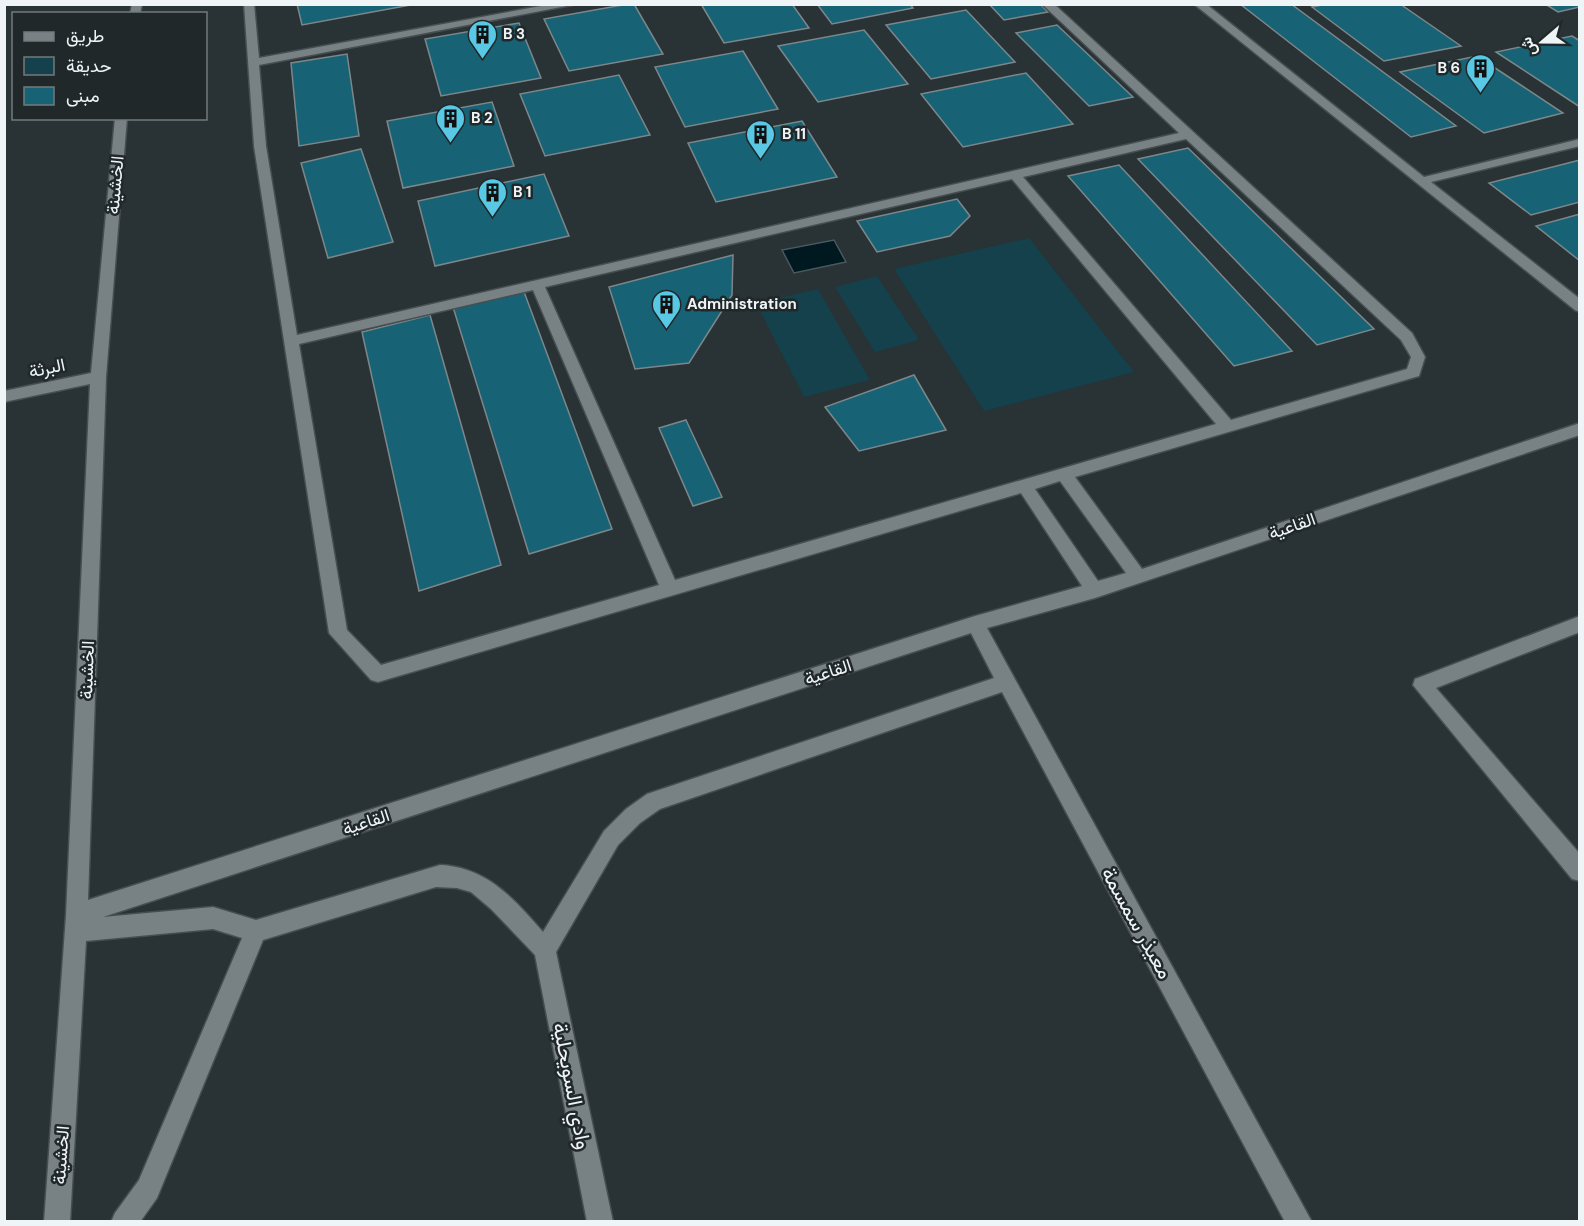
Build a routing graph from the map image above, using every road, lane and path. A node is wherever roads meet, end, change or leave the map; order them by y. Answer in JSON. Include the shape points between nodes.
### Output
{"nodes":[{"id":1,"x":249,"y":4,"type":"edge"},
{"id":2,"x":572,"y":4,"type":"edge"},
{"id":3,"x":1047,"y":4,"type":"edge"},
{"id":4,"x":1199,"y":4,"type":"edge"},
{"id":5,"x":255,"y":62,"type":"junction"},
{"id":6,"x":121,"y":120,"type":"edge"},
{"id":7,"x":1187,"y":135,"type":"junction"},
{"id":8,"x":1580,"y":142,"type":"edge"},
{"id":9,"x":1015,"y":175,"type":"junction"},
{"id":10,"x":1422,"y":181,"type":"junction"},
{"id":11,"x":537,"y":284,"type":"junction"},
{"id":12,"x":1580,"y":307,"type":"edge"},
{"id":13,"x":291,"y":341,"type":"junction"},
{"id":14,"x":98,"y":377,"type":"junction"},
{"id":15,"x":4,"y":397,"type":"edge"},
{"id":16,"x":1227,"y":426,"type":"junction"},
{"id":17,"x":1580,"y":429,"type":"edge"},
{"id":18,"x":1064,"y":474,"type":"junction"},
{"id":19,"x":1024,"y":485,"type":"junction"},
{"id":20,"x":1138,"y":577,"type":"junction"},
{"id":21,"x":670,"y":589,"type":"junction"},
{"id":22,"x":1095,"y":591,"type":"junction"},
{"id":23,"x":975,"y":624,"type":"junction"},
{"id":24,"x":1580,"y":624,"type":"edge"},
{"id":25,"x":1006,"y":682,"type":"junction"},
{"id":26,"x":1580,"y":871,"type":"edge"},
{"id":27,"x":76,"y":923,"type":"junction"},
{"id":28,"x":256,"y":931,"type":"junction"},
{"id":29,"x":545,"y":950,"type":"junction"},
{"id":30,"x":57,"y":1221,"type":"edge"},
{"id":31,"x":124,"y":1221,"type":"edge"},
{"id":32,"x":600,"y":1221,"type":"edge"},
{"id":33,"x":1299,"y":1221,"type":"edge"}],
"edges":[{"from":1,"to":5,"type":"street"},
{"from":2,"to":5,"type":"street"},
{"from":3,"to":7,"type":"street"},
{"from":4,"to":10,"type":"street"},
{"from":5,"to":13,"type":"street","via":[[260,146]]},
{"from":6,"to":14,"type":"street","name":"الخشينة"},
{"from":7,"to":9,"type":"street"},
{"from":7,"to":16,"type":"street","via":[[1407,337],[1419,357],[1414,372]]},
{"from":8,"to":10,"type":"street"},
{"from":9,"to":11,"type":"street"},
{"from":9,"to":16,"type":"street"},
{"from":10,"to":12,"type":"street"},
{"from":11,"to":13,"type":"street"},
{"from":11,"to":21,"type":"street"},
{"from":13,"to":21,"type":"street","via":[[338,633],[378,674]]},
{"from":14,"to":15,"type":"street","name":"البرثة"},
{"from":14,"to":27,"type":"street","name":"الخشينة"},
{"from":16,"to":18,"type":"street"},
{"from":17,"to":20,"type":"street","name":"القاعية"},
{"from":18,"to":19,"type":"street"},
{"from":18,"to":20,"type":"street"},
{"from":19,"to":21,"type":"street"},
{"from":19,"to":22,"type":"street"},
{"from":20,"to":22,"type":"street","name":"القاعية"},
{"from":22,"to":23,"type":"street","name":"القاعية"},
{"from":23,"to":25,"type":"street","name":"معيذر سمسمة"},
{"from":23,"to":27,"type":"street","name":"القاعية"},
{"from":24,"to":26,"type":"street","via":[[1422,685]]},
{"from":25,"to":29,"type":"street","via":[[654,801],[611,838]]},
{"from":25,"to":33,"type":"street","name":"معيذر سمسمة"},
{"from":27,"to":28,"type":"street","via":[[213,918]]},
{"from":27,"to":30,"type":"street","name":"الخشينة"},
{"from":28,"to":29,"type":"street","via":[[436,876],[449,876],[471,881],[498,900]]},
{"from":28,"to":31,"type":"street","via":[[148,1189]]},
{"from":29,"to":32,"type":"street","name":"وادي السويحلية"}]}
